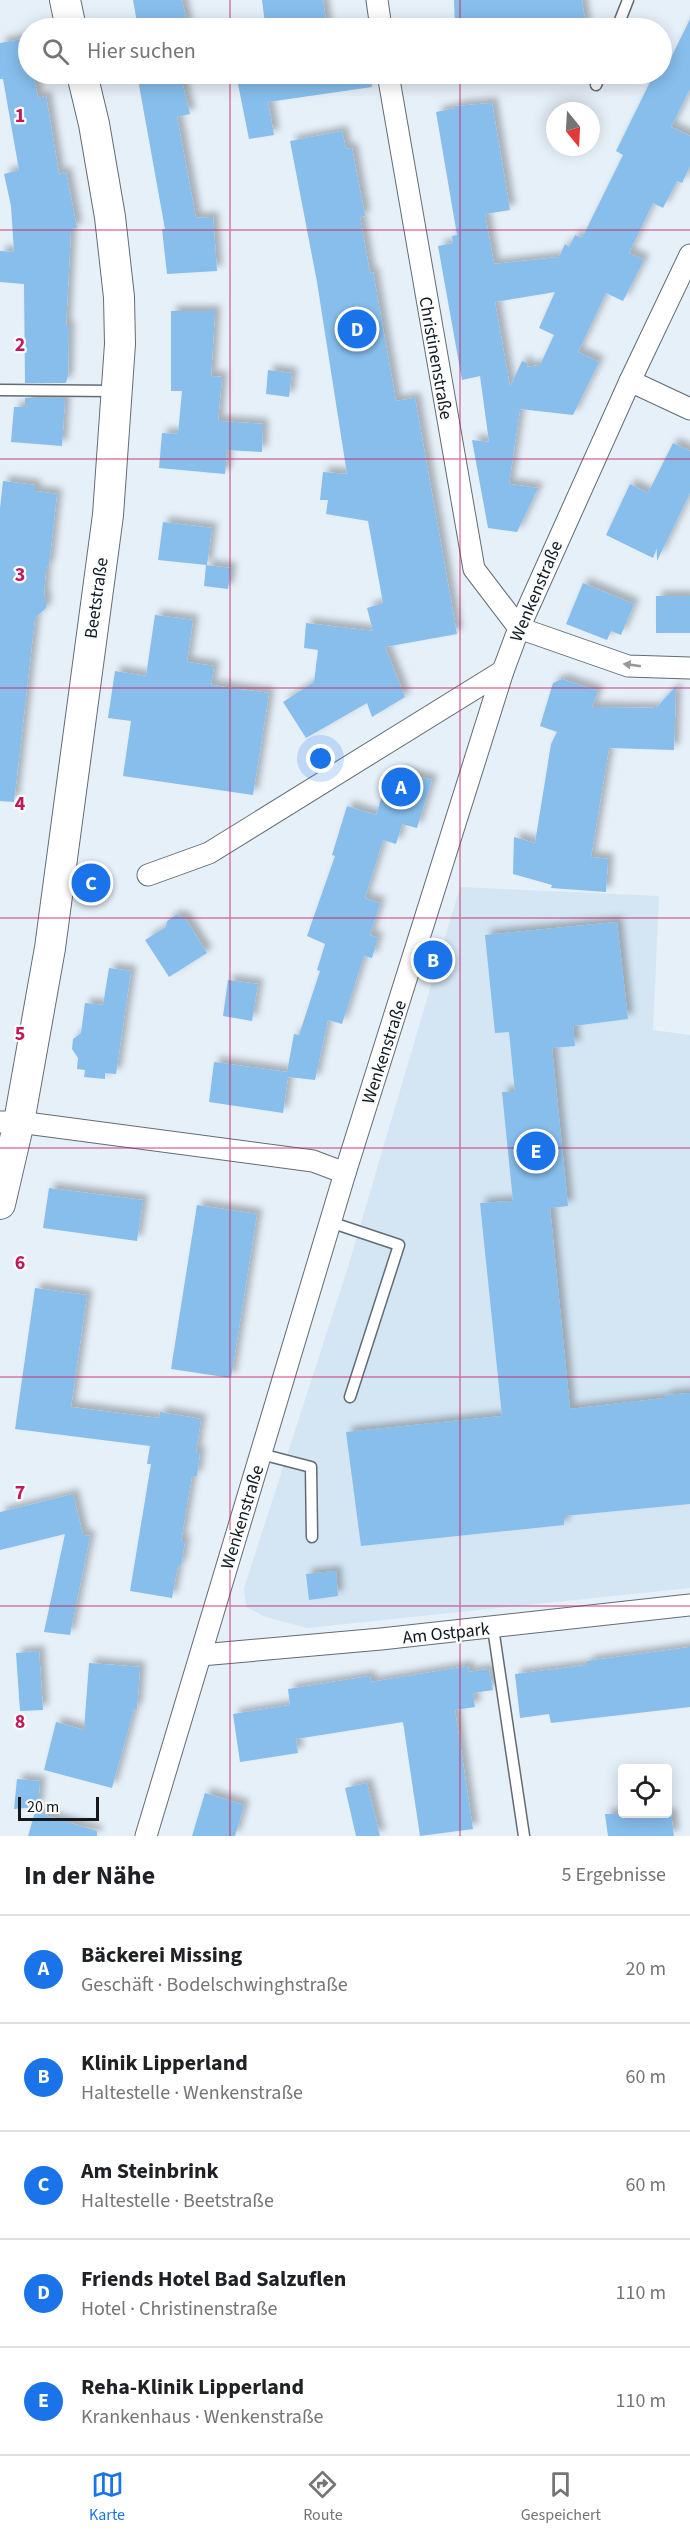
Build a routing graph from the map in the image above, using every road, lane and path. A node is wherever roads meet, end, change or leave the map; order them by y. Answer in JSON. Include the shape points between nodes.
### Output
{"nodes":[{"id":1,"x":65,"y":0,"type":"edge"},
{"id":2,"x":377,"y":0,"type":"edge"},
{"id":3,"x":628,"y":0,"type":"edge"},
{"id":4,"x":69,"y":18,"type":"edge"},
{"id":5,"x":380,"y":18,"type":"edge"},
{"id":6,"x":621,"y":18,"type":"edge"},
{"id":7,"x":84,"y":84,"type":"edge"},
{"id":8,"x":390,"y":84,"type":"edge"},
{"id":9,"x":690,"y":255,"type":"edge"},
{"id":10,"x":630,"y":381,"type":"junction"},
{"id":11,"x":0,"y":390,"type":"edge"},
{"id":12,"x":117,"y":391,"type":"junction"},
{"id":13,"x":690,"y":409,"type":"edge"},
{"id":14,"x":519,"y":628,"type":"junction"},
{"id":15,"x":690,"y":668,"type":"edge"},
{"id":16,"x":503,"y":671,"type":"junction"},
{"id":17,"x":148,"y":875,"type":"dead end"},
{"id":18,"x":9,"y":1122,"type":"edge"},
{"id":19,"x":345,"y":1173,"type":"junction"},
{"id":20,"x":0,"y":1204,"type":"edge"},
{"id":21,"x":330,"y":1222,"type":"junction"},
{"id":22,"x":350,"y":1397,"type":"dead end"},
{"id":23,"x":261,"y":1454,"type":"junction"},
{"id":24,"x":312,"y":1537,"type":"dead end"},
{"id":25,"x":690,"y":1605,"type":"edge"},
{"id":26,"x":492,"y":1628,"type":"junction"},
{"id":27,"x":201,"y":1655,"type":"junction"},
{"id":28,"x":146,"y":1836,"type":"edge"},
{"id":29,"x":524,"y":1836,"type":"edge"}],
"edges":[{"from":1,"to":4,"type":"main road"},
{"from":2,"to":5,"type":"street"},
{"from":3,"to":6,"type":"lane"},
{"from":7,"to":12,"type":"main road","name":"Beetstraße","via":[[104,182],[119,297]]},
{"from":8,"to":14,"type":"street","name":"Christinenstraße","via":[[474,569]]},
{"from":9,"to":10,"type":"street","name":"Wenkenstraße"},
{"from":10,"to":13,"type":"street"},
{"from":10,"to":14,"type":"street","name":"Wenkenstraße"},
{"from":11,"to":12,"type":"lane"},
{"from":12,"to":18,"type":"main road","name":"Beetstraße","via":[[106,527],[50,948]]},
{"from":15,"to":14,"type":"street","one_way":true,"via":[[628,666]]},
{"from":14,"to":16,"type":"street","name":"Wenkenstraße"},
{"from":16,"to":17,"type":"street","via":[[209,853]]},
{"from":16,"to":19,"type":"street","name":"Wenkenstraße"},
{"from":18,"to":19,"type":"street","via":[[312,1161]]},
{"from":18,"to":20,"type":"main road","name":"Beetstraße"},
{"from":19,"to":21,"type":"street","name":"Wenkenstraße"},
{"from":21,"to":22,"type":"lane","via":[[399,1245]]},
{"from":21,"to":23,"type":"street","name":"Wenkenstraße"},
{"from":23,"to":24,"type":"lane","via":[[311,1467]]},
{"from":23,"to":27,"type":"street","name":"Wenkenstraße"},
{"from":25,"to":26,"type":"street","name":"Am Ostpark"},
{"from":26,"to":27,"type":"street","name":"Am Ostpark"},
{"from":26,"to":29,"type":"lane"},
{"from":27,"to":28,"type":"street","name":"Wenkenstraße"}]}
